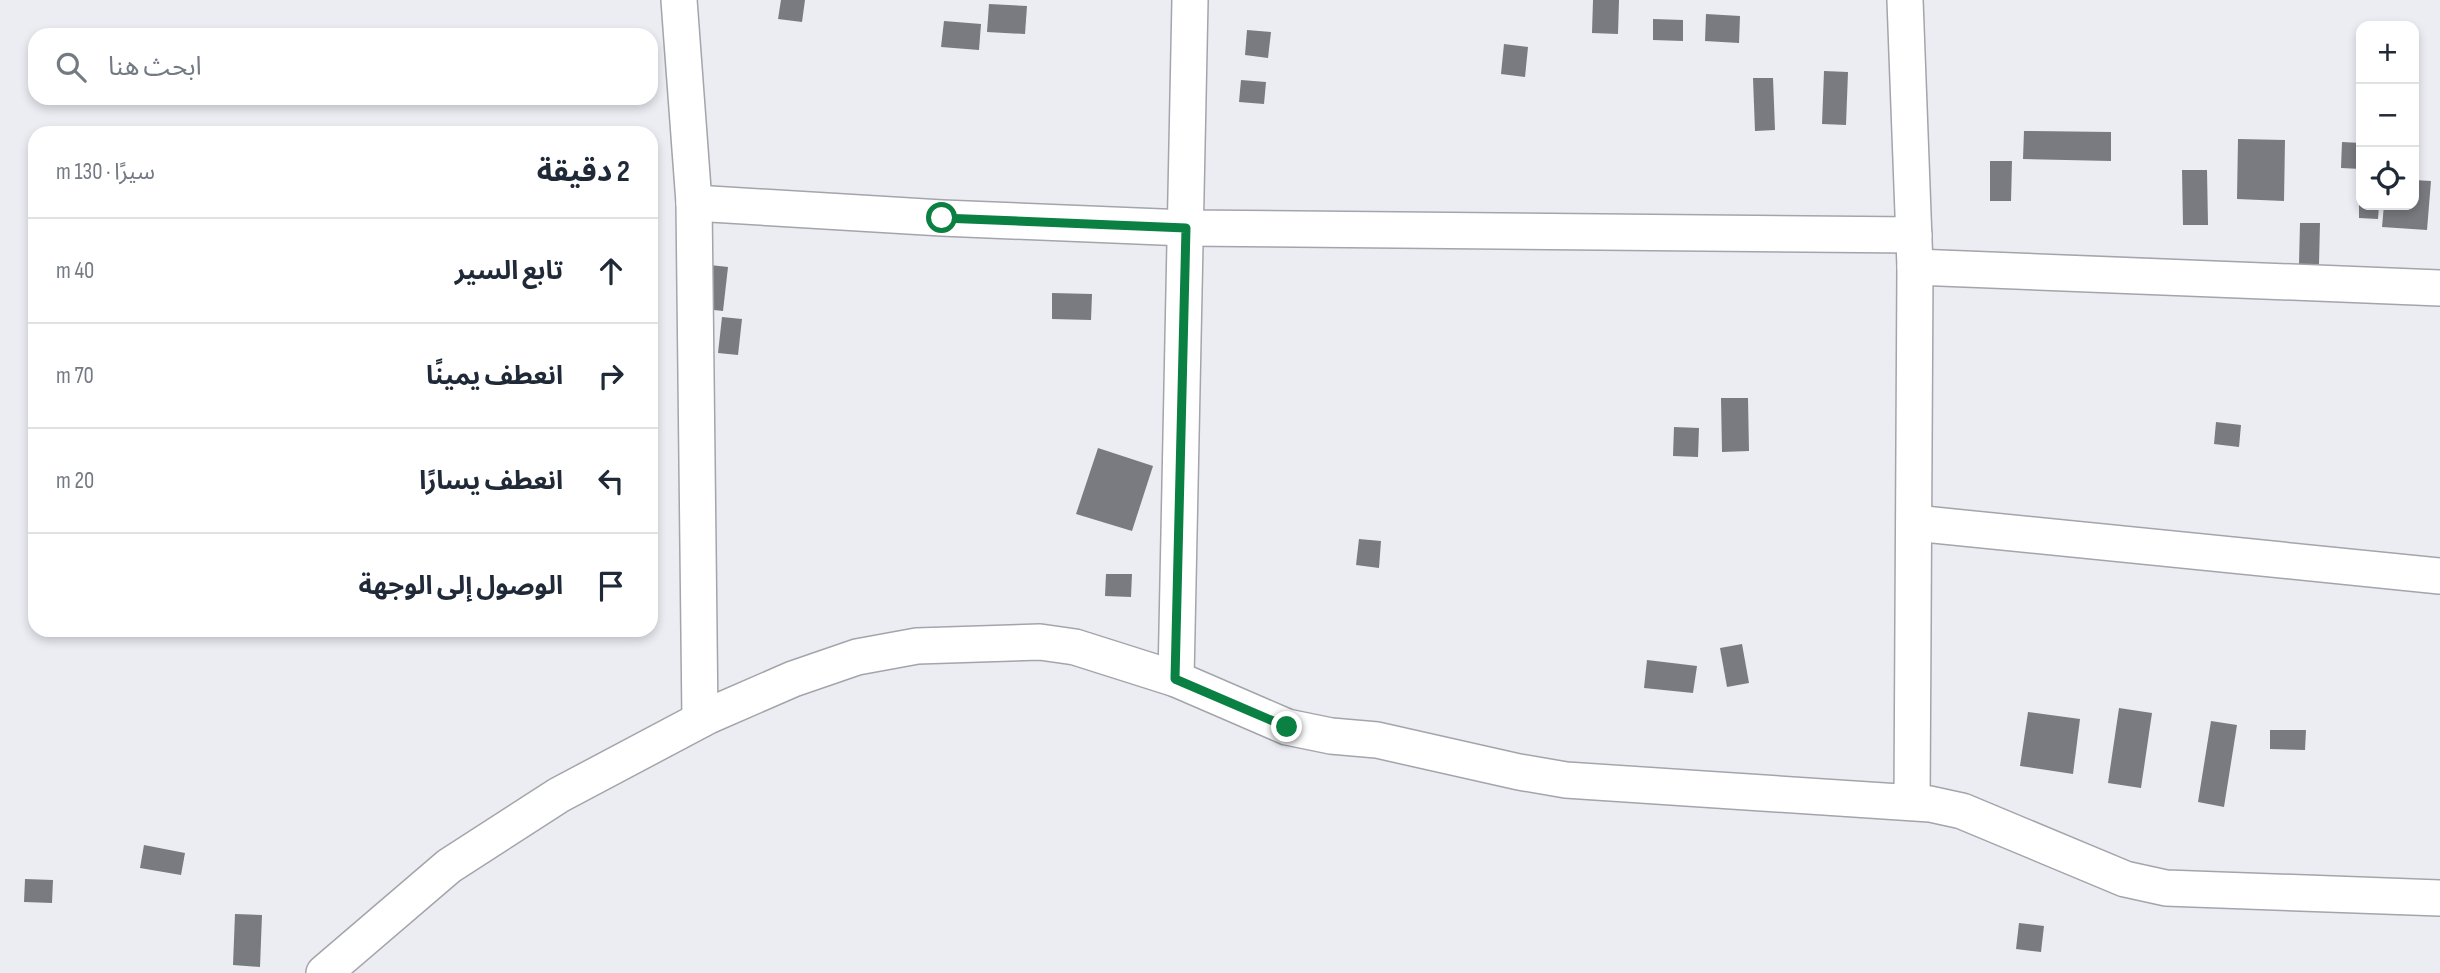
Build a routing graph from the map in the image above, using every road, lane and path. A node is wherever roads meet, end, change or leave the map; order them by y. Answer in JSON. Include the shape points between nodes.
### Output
{"nodes":[{"id":1,"x":680,"y":0,"type":"edge"},
{"id":2,"x":1190,"y":0,"type":"edge"},
{"id":3,"x":1905,"y":0,"type":"edge"},
{"id":4,"x":694,"y":203,"type":"junction"},
{"id":5,"x":1186,"y":228,"type":"junction"},
{"id":6,"x":1914,"y":251,"type":"junction"},
{"id":7,"x":2440,"y":288,"type":"edge"},
{"id":8,"x":1914,"y":523,"type":"junction"},
{"id":9,"x":2440,"y":576,"type":"edge"},
{"id":10,"x":1175,"y":679,"type":"junction"},
{"id":11,"x":700,"y":720,"type":"junction"},
{"id":12,"x":1912,"y":802,"type":"junction"},
{"id":13,"x":2440,"y":898,"type":"edge"},
{"id":14,"x":324,"y":973,"type":"edge"}],
"edges":[{"from":1,"to":4,"type":"street"},
{"from":2,"to":5,"type":"street"},
{"from":3,"to":6,"type":"street"},
{"from":4,"to":5,"type":"street"},
{"from":4,"to":11,"type":"street"},
{"from":5,"to":6,"type":"street"},
{"from":5,"to":10,"type":"street"},
{"from":6,"to":7,"type":"street"},
{"from":6,"to":8,"type":"street"},
{"from":8,"to":9,"type":"street"},
{"from":8,"to":12,"type":"street"},
{"from":10,"to":11,"type":"street","via":[[1096,653],[1040,642],[917,646],[858,657],[806,674]]},
{"from":10,"to":12,"type":"street","via":[[1287,727],[1377,740],[1566,780]]},
{"from":11,"to":14,"type":"street","via":[[559,795],[449,866]]},
{"from":12,"to":13,"type":"street","via":[[1962,811],[2125,879],[2166,888]]}]}
